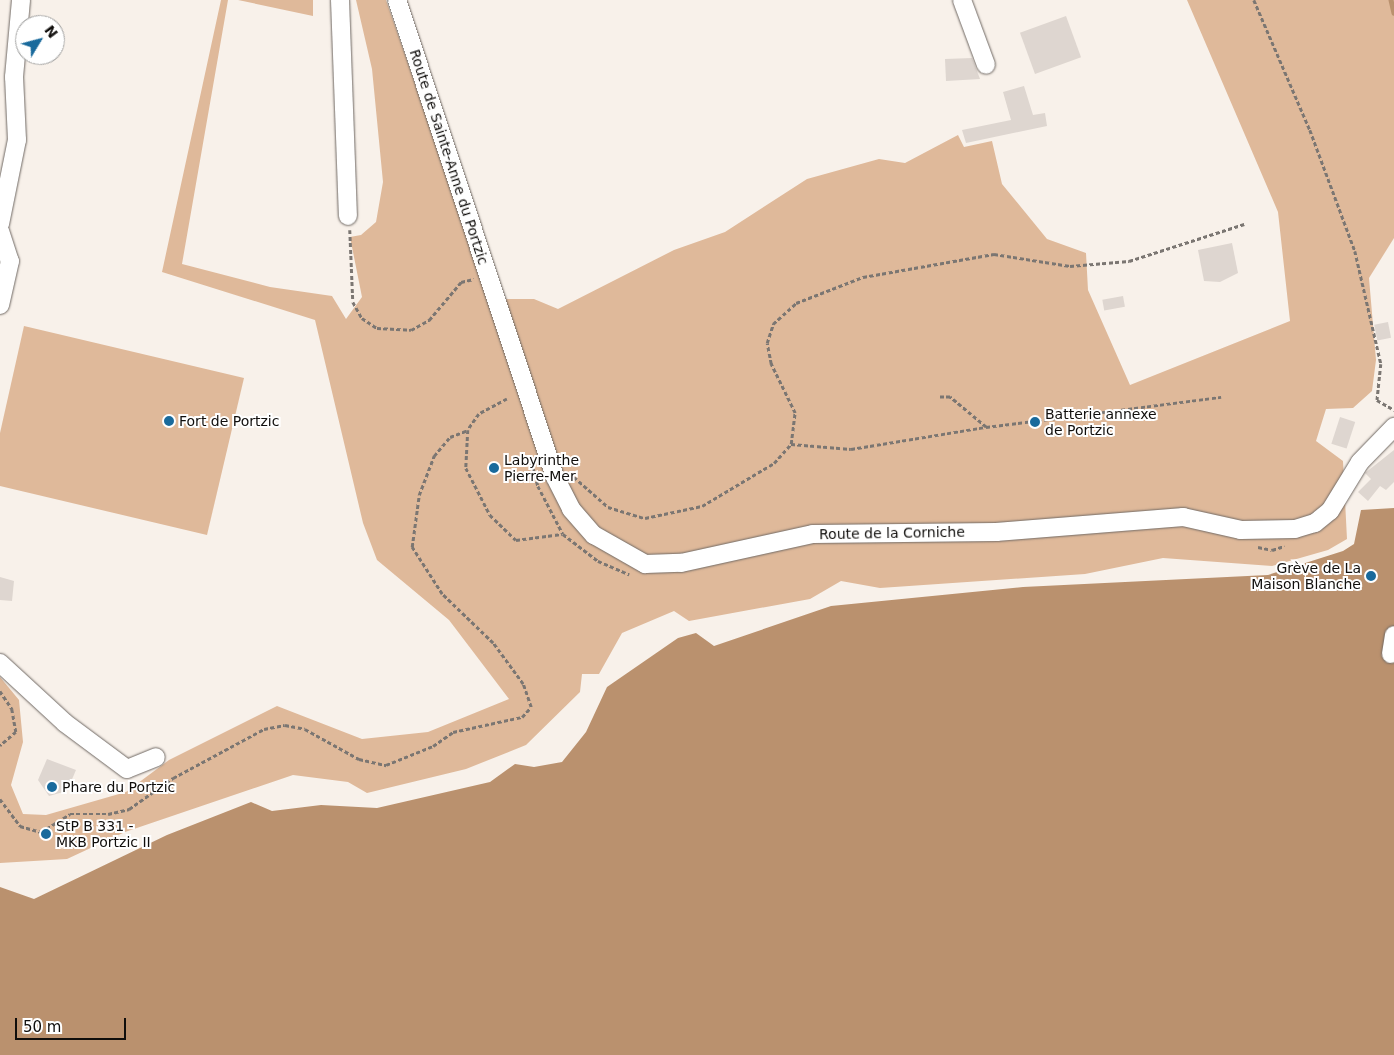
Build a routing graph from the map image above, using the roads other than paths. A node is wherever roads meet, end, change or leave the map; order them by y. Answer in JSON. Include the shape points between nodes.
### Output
{"nodes":[{"id":1,"x":21,"y":0,"type":"edge"},
{"id":2,"x":340,"y":0,"type":"edge"},
{"id":3,"x":397,"y":0,"type":"edge"},
{"id":4,"x":962,"y":0,"type":"edge"},
{"id":5,"x":986,"y":65,"type":"dead end"},
{"id":6,"x":14,"y":77,"type":"junction"},
{"id":7,"x":0,"y":90,"type":"edge"},
{"id":8,"x":348,"y":216,"type":"road end"},
{"id":9,"x":0,"y":224,"type":"edge"},
{"id":10,"x":0,"y":231,"type":"edge"},
{"id":11,"x":0,"y":304,"type":"edge"},
{"id":12,"x":502,"y":314,"type":"joint"},
{"id":13,"x":1394,"y":427,"type":"edge"},
{"id":14,"x":1394,"y":635,"type":"edge"},
{"id":15,"x":1391,"y":654,"type":"dead end"},
{"id":16,"x":0,"y":663,"type":"edge"},
{"id":17,"x":156,"y":756,"type":"dead end"}],
"edges":[{"from":1,"to":6,"type":"street"},
{"from":2,"to":8,"type":"street"},
{"from":3,"to":12,"type":"street","name":"Route de Sainte-Anne du Portzic"},
{"from":4,"to":5,"type":"street"},
{"from":6,"to":7,"type":"street"},
{"from":6,"to":9,"type":"street","via":[[17,140]]},
{"from":10,"to":11,"type":"street","via":[[10,261]]},
{"from":12,"to":13,"type":"street","name":"Route de la Corniche","via":[[546,453],[571,509],[594,535],[645,564],[681,563],[813,534],[996,532],[1183,517],[1241,530],[1295,529],[1315,522],[1330,511],[1360,462]]},
{"from":14,"to":15,"type":"street"},
{"from":16,"to":17,"type":"street","via":[[65,723],[127,769]]}]}
